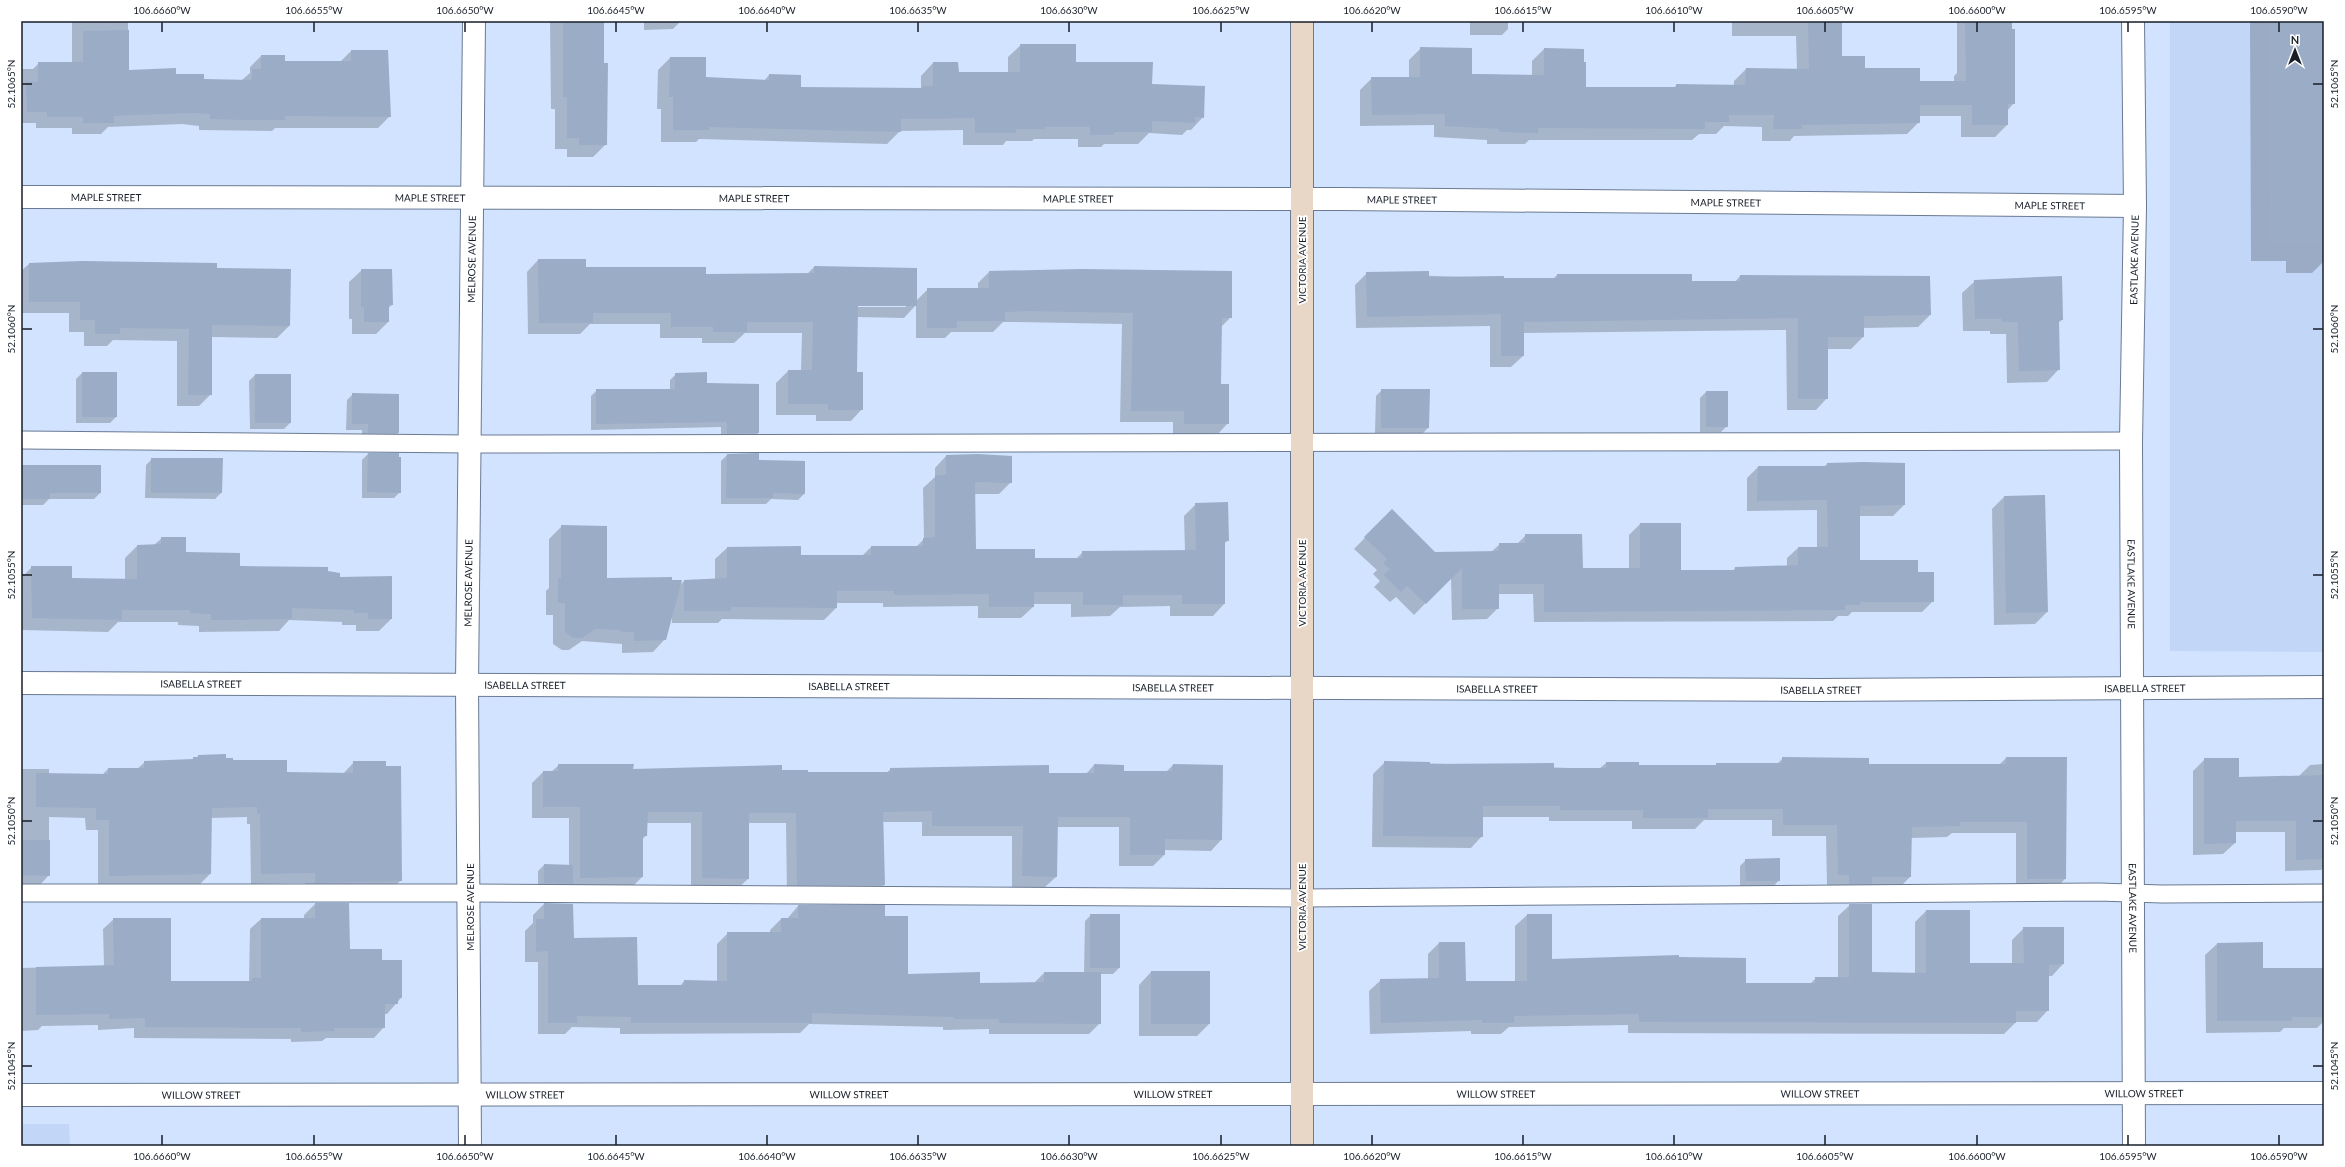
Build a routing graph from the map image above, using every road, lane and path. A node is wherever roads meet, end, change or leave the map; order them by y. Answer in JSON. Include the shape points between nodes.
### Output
{"nodes":[{"id":1,"x":474,"y":21,"type":"edge"},
{"id":2,"x":1302,"y":21,"type":"edge"},
{"id":3,"x":2133,"y":21,"type":"edge"},
{"id":4,"x":21,"y":196,"type":"edge"},
{"id":5,"x":473,"y":198,"type":"junction"},
{"id":6,"x":1301,"y":199,"type":"junction"},
{"id":7,"x":2135,"y":206,"type":"junction"},
{"id":8,"x":21,"y":440,"type":"edge"},
{"id":9,"x":2131,"y":441,"type":"junction"},
{"id":10,"x":470,"y":444,"type":"junction"},
{"id":11,"x":1302,"y":444,"type":"junction"},
{"id":12,"x":21,"y":682,"type":"edge"},
{"id":13,"x":467,"y":684,"type":"junction"},
{"id":14,"x":1302,"y":686,"type":"junction"},
{"id":15,"x":2133,"y":687,"type":"junction"},
{"id":16,"x":2324,"y":687,"type":"edge"},
{"id":17,"x":470,"y":893,"type":"junction"},
{"id":18,"x":2134,"y":893,"type":"junction"},
{"id":19,"x":2324,"y":893,"type":"edge"},
{"id":20,"x":21,"y":894,"type":"edge"},
{"id":21,"x":1302,"y":898,"type":"junction"},
{"id":22,"x":2324,"y":1093,"type":"edge"},
{"id":23,"x":470,"y":1094,"type":"junction"},
{"id":24,"x":1302,"y":1094,"type":"junction"},
{"id":25,"x":2134,"y":1094,"type":"junction"},
{"id":26,"x":21,"y":1095,"type":"edge"},
{"id":27,"x":470,"y":1146,"type":"edge"},
{"id":28,"x":1302,"y":1146,"type":"edge"},
{"id":29,"x":2134,"y":1146,"type":"edge"}],
"edges":[{"from":1,"to":5,"type":"street","name":"MELROSE AVENUE"},
{"from":2,"to":6,"type":"street","name":"VICTORIA AVENUE"},
{"from":3,"to":7,"type":"street","name":"EASTLAKE AVENUE"},
{"from":4,"to":5,"type":"street","name":"MAPLE STREET"},
{"from":5,"to":6,"type":"street","name":"MAPLE STREET","via":[[516,196]]},
{"from":5,"to":10,"type":"street","name":"MELROSE AVENUE"},
{"from":6,"to":7,"type":"street","name":"MAPLE STREET"},
{"from":6,"to":11,"type":"street","name":"VICTORIA AVENUE"},
{"from":7,"to":9,"type":"street","name":"EASTLAKE AVENUE"},
{"from":8,"to":10,"type":"lane"},
{"from":9,"to":11,"type":"lane"},
{"from":9,"to":15,"type":"street","name":"EASTLAKE AVENUE"},
{"from":10,"to":11,"type":"lane"},
{"from":10,"to":13,"type":"street","name":"MELROSE AVENUE"},
{"from":11,"to":14,"type":"street","name":"VICTORIA AVENUE"},
{"from":12,"to":13,"type":"street","name":"ISABELLA STREET"},
{"from":13,"to":14,"type":"street","name":"ISABELLA STREET"},
{"from":13,"to":17,"type":"street","name":"MELROSE AVENUE"},
{"from":14,"to":15,"type":"street","name":"ISABELLA STREET","via":[[1810,690]]},
{"from":14,"to":21,"type":"street","name":"VICTORIA AVENUE"},
{"from":15,"to":16,"type":"street","name":"ISABELLA STREET"},
{"from":15,"to":18,"type":"street","name":"EASTLAKE AVENUE"},
{"from":17,"to":20,"type":"lane"},
{"from":17,"to":21,"type":"lane"},
{"from":17,"to":23,"type":"street","name":"MELROSE AVENUE"},
{"from":18,"to":19,"type":"lane"},
{"from":18,"to":21,"type":"lane"},
{"from":18,"to":25,"type":"street","name":"EASTLAKE AVENUE"},
{"from":21,"to":24,"type":"street","name":"VICTORIA AVENUE"},
{"from":22,"to":25,"type":"street","name":"WILLOW STREET"},
{"from":23,"to":24,"type":"street","name":"WILLOW STREET"},
{"from":23,"to":26,"type":"street","name":"WILLOW STREET"},
{"from":23,"to":27,"type":"street","name":"MELROSE AVENUE"},
{"from":24,"to":25,"type":"street","name":"WILLOW STREET"},
{"from":24,"to":28,"type":"street","name":"VICTORIA AVENUE"},
{"from":25,"to":29,"type":"street","name":"EASTLAKE AVENUE"}]}
